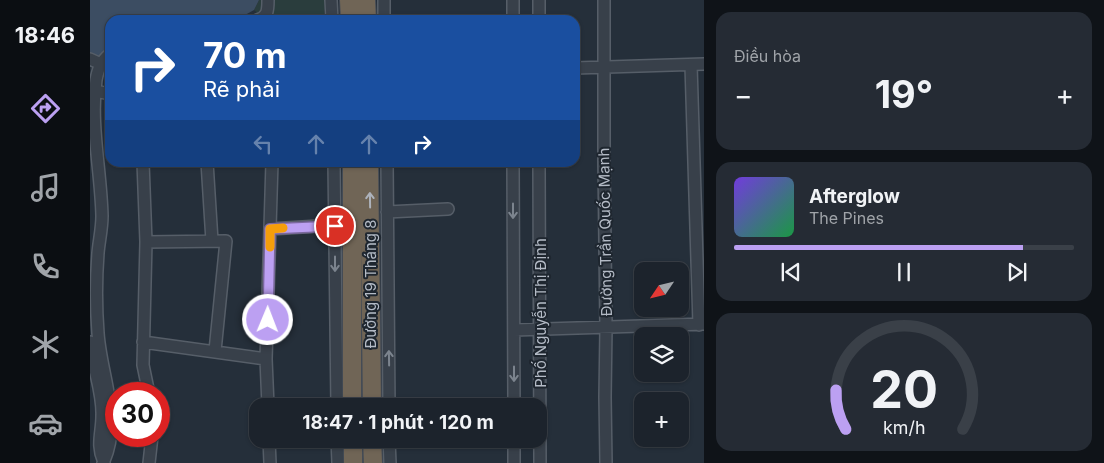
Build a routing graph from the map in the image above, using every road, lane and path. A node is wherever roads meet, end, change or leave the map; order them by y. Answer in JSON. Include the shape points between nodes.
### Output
{"nodes":[{"id":1,"x":268,"y":0,"type":"edge"},
{"id":2,"x":332,"y":0,"type":"edge"},
{"id":3,"x":349,"y":0,"type":"edge"},
{"id":4,"x":366,"y":0,"type":"edge"},
{"id":5,"x":384,"y":0,"type":"edge"},
{"id":6,"x":513,"y":0,"type":"edge"},
{"id":7,"x":539,"y":0,"type":"edge"},
{"id":8,"x":604,"y":0,"type":"edge"},
{"id":9,"x":266,"y":15,"type":"edge"},
{"id":10,"x":332,"y":15,"type":"edge"},
{"id":11,"x":350,"y":15,"type":"edge"},
{"id":12,"x":367,"y":15,"type":"edge"},
{"id":13,"x":384,"y":15,"type":"edge"},
{"id":14,"x":513,"y":15,"type":"edge"},
{"id":15,"x":539,"y":15,"type":"edge"},
{"id":16,"x":100,"y":62,"type":"edge"},
{"id":17,"x":704,"y":64,"type":"edge"},
{"id":18,"x":691,"y":65,"type":"junction"},
{"id":19,"x":604,"y":66,"type":"junction"},
{"id":20,"x":580,"y":68,"type":"edge"},
{"id":21,"x":95,"y":92,"type":"junction"},
{"id":22,"x":105,"y":93,"type":"edge"},
{"id":23,"x":143,"y":167,"type":"edge"},
{"id":24,"x":207,"y":167,"type":"edge"},
{"id":25,"x":272,"y":167,"type":"edge"},
{"id":26,"x":334,"y":167,"type":"edge"},
{"id":27,"x":352,"y":167,"type":"edge"},
{"id":28,"x":369,"y":167,"type":"edge"},
{"id":29,"x":387,"y":167,"type":"edge"},
{"id":30,"x":512,"y":167,"type":"edge"},
{"id":31,"x":539,"y":167,"type":"edge"},
{"id":32,"x":448,"y":209,"type":"dead end"},
{"id":33,"x":387,"y":212,"type":"junction"},
{"id":34,"x":335,"y":226,"type":"junction"},
{"id":35,"x":270,"y":229,"type":"junction"},
{"id":36,"x":212,"y":241,"type":"junction"},
{"id":37,"x":146,"y":242,"type":"junction"},
{"id":38,"x":94,"y":252,"type":"edge"},
{"id":39,"x":702,"y":325,"type":"edge"},
{"id":40,"x":606,"y":328,"type":"junction"},
{"id":41,"x":514,"y":330,"type":"junction"},
{"id":42,"x":540,"y":330,"type":"junction"},
{"id":43,"x":90,"y":342,"type":"edge"},
{"id":44,"x":143,"y":342,"type":"junction"},
{"id":45,"x":215,"y":351,"type":"junction"},
{"id":46,"x":266,"y":359,"type":"junction"},
{"id":47,"x":147,"y":382,"type":"edge"},
{"id":48,"x":268,"y":398,"type":"edge"},
{"id":49,"x":337,"y":398,"type":"edge"},
{"id":50,"x":352,"y":398,"type":"edge"},
{"id":51,"x":372,"y":398,"type":"edge"},
{"id":52,"x":389,"y":398,"type":"edge"},
{"id":53,"x":514,"y":398,"type":"edge"},
{"id":54,"x":151,"y":447,"type":"edge"},
{"id":55,"x":269,"y":448,"type":"edge"},
{"id":56,"x":337,"y":448,"type":"edge"},
{"id":57,"x":353,"y":448,"type":"edge"},
{"id":58,"x":372,"y":448,"type":"edge"},
{"id":59,"x":389,"y":448,"type":"edge"},
{"id":60,"x":514,"y":448,"type":"edge"},
{"id":61,"x":104,"y":462,"type":"edge"},
{"id":62,"x":149,"y":463,"type":"edge"},
{"id":63,"x":270,"y":463,"type":"edge"},
{"id":64,"x":338,"y":463,"type":"edge"},
{"id":65,"x":354,"y":463,"type":"edge"},
{"id":66,"x":373,"y":463,"type":"edge"},
{"id":67,"x":390,"y":463,"type":"edge"},
{"id":68,"x":514,"y":463,"type":"edge"},
{"id":69,"x":540,"y":463,"type":"edge"},
{"id":70,"x":606,"y":463,"type":"edge"}],
"edges":[{"from":1,"to":9,"type":"street"},
{"from":2,"to":10,"type":"street"},
{"from":3,"to":11,"type":"highway"},
{"from":4,"to":12,"type":"highway"},
{"from":5,"to":13,"type":"street"},
{"from":6,"to":14,"type":"street"},
{"from":7,"to":15,"type":"street"},
{"from":8,"to":19,"type":"street","name":"Đường Trần Quốc Mạnh"},
{"from":16,"to":21,"type":"street"},
{"from":17,"to":18,"type":"street"},
{"from":18,"to":19,"type":"street"},
{"from":18,"to":39,"type":"street"},
{"from":19,"to":20,"type":"street"},
{"from":19,"to":40,"type":"street","name":"Đường Trần Quốc Mạnh"},
{"from":21,"to":22,"type":"street"},
{"from":21,"to":38,"type":"street","via":[[102,216]]},
{"from":23,"to":37,"type":"street"},
{"from":24,"to":36,"type":"street"},
{"from":25,"to":35,"type":"street"},
{"from":26,"to":34,"type":"street"},
{"from":27,"to":50,"type":"highway","name":"Đường 19 Tháng 8"},
{"from":51,"to":28,"type":"highway","name":"Đường 19 Tháng 8","one_way":true},
{"from":29,"to":33,"type":"street","name":"Đường 19 Tháng 8"},
{"from":30,"to":41,"type":"street","name":"Phố Nguyễn Thị Định","one_way":true},
{"from":31,"to":42,"type":"street","name":"Phố Nguyễn Thị Định"},
{"from":32,"to":33,"type":"street"},
{"from":52,"to":33,"type":"street","name":"Đường 19 Tháng 8","one_way":true},
{"from":34,"to":35,"type":"street"},
{"from":34,"to":49,"type":"street","one_way":true},
{"from":35,"to":46,"type":"street"},
{"from":36,"to":37,"type":"street"},
{"from":36,"to":45,"type":"street","via":[[226,241]]},
{"from":37,"to":44,"type":"street"},
{"from":38,"to":61,"type":"street","via":[[98,333],[112,422]]},
{"from":39,"to":40,"type":"street"},
{"from":40,"to":42,"type":"street"},
{"from":40,"to":70,"type":"street","name":"Đường Trần Quốc Mạnh"},
{"from":41,"to":42,"type":"street"},
{"from":41,"to":53,"type":"street","name":"Phố Nguyễn Thị Định","one_way":true},
{"from":42,"to":69,"type":"street","name":"Phố Nguyễn Thị Định"},
{"from":43,"to":61,"type":"street","via":[[101,397],[99,449]]},
{"from":44,"to":45,"type":"street"},
{"from":44,"to":47,"type":"street"},
{"from":45,"to":46,"type":"street"},
{"from":46,"to":48,"type":"street"},
{"from":54,"to":62,"type":"street"},
{"from":55,"to":63,"type":"street"},
{"from":56,"to":64,"type":"street"},
{"from":57,"to":65,"type":"highway"},
{"from":58,"to":66,"type":"highway"},
{"from":59,"to":67,"type":"street"},
{"from":60,"to":68,"type":"street"}]}
